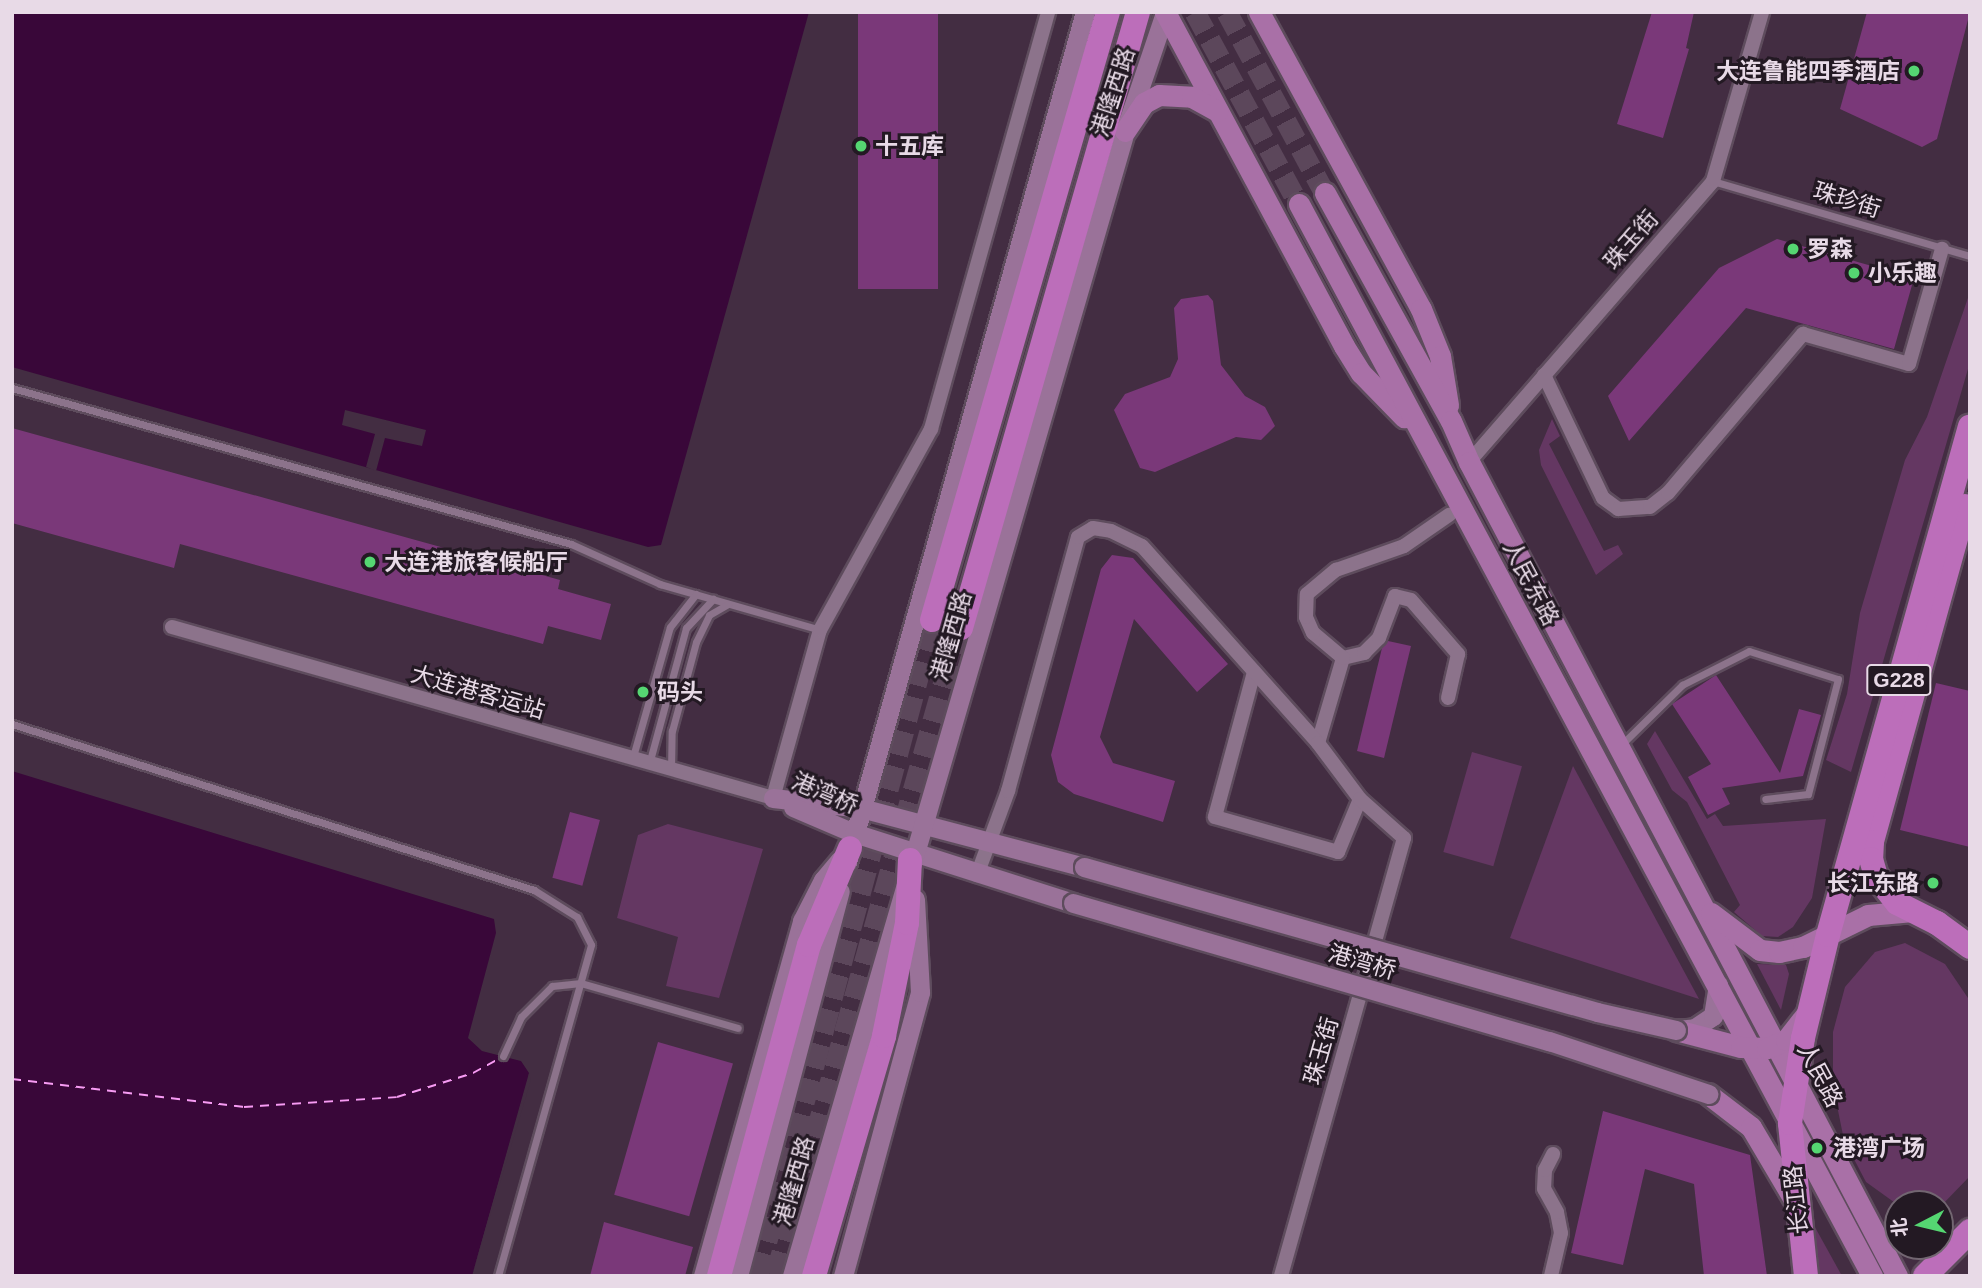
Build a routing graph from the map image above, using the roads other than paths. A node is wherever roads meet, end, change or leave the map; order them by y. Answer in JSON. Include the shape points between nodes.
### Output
{"nodes":[{"id":1,"x":1048,"y":12,"type":"edge"},
{"id":2,"x":1085,"y":12,"type":"edge"},
{"id":3,"x":1108,"y":12,"type":"edge"},
{"id":4,"x":1138,"y":12,"type":"edge"},
{"id":5,"x":1185,"y":12,"type":"edge"},
{"id":6,"x":1762,"y":12,"type":"edge"},
{"id":7,"x":1165,"y":13,"type":"edge"},
{"id":8,"x":1260,"y":17,"type":"edge"},
{"id":9,"x":1187,"y":53,"type":"junction"},
{"id":10,"x":1219,"y":113,"type":"junction"},
{"id":11,"x":1125,"y":131,"type":"junction"},
{"id":12,"x":1713,"y":181,"type":"junction"},
{"id":13,"x":1325,"y":192,"type":"tunnel mouth"},
{"id":14,"x":1299,"y":204,"type":"tunnel mouth"},
{"id":15,"x":1942,"y":249,"type":"junction"},
{"id":16,"x":1970,"y":256,"type":"edge"},
{"id":17,"x":1544,"y":375,"type":"junction"},
{"id":18,"x":12,"y":388,"type":"edge"},
{"id":19,"x":1451,"y":421,"type":"junction"},
{"id":20,"x":1970,"y":426,"type":"edge"},
{"id":21,"x":1418,"y":430,"type":"junction"},
{"id":22,"x":1469,"y":463,"type":"junction"},
{"id":23,"x":1970,"y":489,"type":"edge"},
{"id":24,"x":1450,"y":515,"type":"dead end"},
{"id":25,"x":696,"y":594,"type":"junction"},
{"id":26,"x":713,"y":599,"type":"junction"},
{"id":27,"x":729,"y":604,"type":"junction"},
{"id":28,"x":932,"y":620,"type":"tunnel mouth"},
{"id":29,"x":172,"y":627,"type":"dead end"},
{"id":30,"x":961,"y":628,"type":"tunnel mouth"},
{"id":31,"x":820,"y":630,"type":"junction"},
{"id":32,"x":1343,"y":657,"type":"junction"},
{"id":33,"x":1254,"y":672,"type":"junction"},
{"id":34,"x":1448,"y":698,"type":"dead end"},
{"id":35,"x":12,"y":724,"type":"edge"},
{"id":36,"x":1318,"y":743,"type":"junction"},
{"id":37,"x":1618,"y":748,"type":"junction"},
{"id":38,"x":632,"y":760,"type":"junction"},
{"id":39,"x":649,"y":764,"type":"junction"},
{"id":40,"x":671,"y":770,"type":"junction"},
{"id":41,"x":773,"y":798,"type":"junction"},
{"id":42,"x":1765,"y":799,"type":"dead end"},
{"id":43,"x":1360,"y":800,"type":"junction"},
{"id":44,"x":861,"y":808,"type":"junction"},
{"id":45,"x":920,"y":825,"type":"junction"},
{"id":46,"x":852,"y":841,"type":"junction"},
{"id":47,"x":988,"y":841,"type":"junction"},
{"id":48,"x":911,"y":856,"type":"junction"},
{"id":49,"x":977,"y":875,"type":"junction"},
{"id":50,"x":1697,"y":899,"type":"junction"},
{"id":51,"x":1913,"y":911,"type":"junction"},
{"id":52,"x":1828,"y":935,"type":"junction"},
{"id":53,"x":1970,"y":947,"type":"edge"},
{"id":54,"x":581,"y":983,"type":"junction"},
{"id":55,"x":1718,"y":985,"type":"junction"},
{"id":56,"x":1810,"y":1010,"type":"junction"},
{"id":57,"x":738,"y":1028,"type":"dead end"},
{"id":58,"x":1676,"y":1030,"type":"junction"},
{"id":59,"x":1775,"y":1046,"type":"junction"},
{"id":60,"x":1752,"y":1047,"type":"junction"},
{"id":61,"x":503,"y":1056,"type":"dead end"},
{"id":62,"x":1795,"y":1084,"type":"junction"},
{"id":63,"x":1708,"y":1094,"type":"joint"},
{"id":64,"x":1790,"y":1123,"type":"junction"},
{"id":65,"x":1553,"y":1154,"type":"dead end"},
{"id":66,"x":1796,"y":1203,"type":"junction"},
{"id":67,"x":1970,"y":1231,"type":"edge"},
{"id":68,"x":1931,"y":1273,"type":"edge"},
{"id":69,"x":498,"y":1276,"type":"edge"},
{"id":70,"x":703,"y":1276,"type":"edge"},
{"id":71,"x":719,"y":1276,"type":"edge"},
{"id":72,"x":738,"y":1276,"type":"edge"},
{"id":73,"x":792,"y":1276,"type":"edge"},
{"id":74,"x":814,"y":1276,"type":"edge"},
{"id":75,"x":843,"y":1276,"type":"edge"},
{"id":76,"x":1281,"y":1276,"type":"edge"},
{"id":77,"x":1551,"y":1276,"type":"edge"},
{"id":78,"x":1806,"y":1276,"type":"edge"},
{"id":79,"x":1872,"y":1276,"type":"edge"},
{"id":80,"x":1897,"y":1276,"type":"edge"}],
"edges":[{"from":1,"to":31,"type":"street","via":[[931,429]]},
{"from":2,"to":44,"type":"main road","name":"港隆西路"},
{"from":3,"to":28,"type":"highway"},
{"from":4,"to":30,"type":"highway"},
{"from":5,"to":9,"type":"main road","via":[[1182,27]]},
{"from":6,"to":12,"type":"street","name":"珠玉街"},
{"from":7,"to":9,"type":"main road"},
{"from":7,"to":11,"type":"main road","name":"港隆西路"},
{"from":8,"to":19,"type":"main road","via":[[1421,309],[1440,356]]},
{"from":9,"to":10,"type":"main road"},
{"from":10,"to":11,"type":"main road","via":[[1192,97],[1159,94],[1144,103]]},
{"from":10,"to":21,"type":"main road","via":[[1343,346],[1380,394]]},
{"from":11,"to":45,"type":"main road","name":"港隆西路"},
{"from":12,"to":15,"type":"lane","name":"珠珍街"},
{"from":12,"to":17,"type":"street","name":"珠玉街"},
{"from":13,"to":19,"type":"main road","name":"人民东路"},
{"from":14,"to":21,"type":"main road","name":"人民东路"},
{"from":15,"to":16,"type":"lane","name":"珠珍街"},
{"from":15,"to":17,"type":"street","via":[[1909,364],[1803,334],[1668,493],[1650,507],[1618,509],[1603,498]]},
{"from":17,"to":22,"type":"street","name":"珠玉街"},
{"from":18,"to":25,"type":"lane","via":[[571,544],[660,584]]},
{"from":19,"to":22,"type":"main road","name":"人民东路"},
{"from":20,"to":52,"type":"highway","number":"G228"},
{"from":21,"to":55,"type":"main road","name":"人民东路"},
{"from":22,"to":37,"type":"main road","name":"人民东路"},
{"from":23,"to":51,"type":"highway","number":"G228","via":[[1872,842],[1876,876],[1897,903]]},
{"from":24,"to":32,"type":"street","via":[[1404,546],[1336,570],[1307,594],[1306,617],[1313,633]]},
{"from":25,"to":26,"type":"lane"},
{"from":25,"to":38,"type":"lane","via":[[670,627]]},
{"from":26,"to":27,"type":"lane"},
{"from":26,"to":39,"type":"lane","via":[[685,628]]},
{"from":27,"to":31,"type":"lane"},
{"from":27,"to":40,"type":"lane","via":[[709,615],[699,634],[672,731]]},
{"from":29,"to":38,"type":"street","name":"大连港客运站"},
{"from":31,"to":41,"type":"street"},
{"from":32,"to":34,"type":"street","via":[[1364,653],[1379,638],[1395,596],[1410,600],[1458,654]]},
{"from":32,"to":36,"type":"street"},
{"from":33,"to":36,"type":"street"},
{"from":33,"to":43,"type":"street","via":[[1216,817],[1338,852]]},
{"from":33,"to":47,"type":"street","via":[[1142,545],[1093,528],[1078,537],[1008,791]]},
{"from":35,"to":54,"type":"lane","via":[[534,890],[576,917],[582,926],[591,946]]},
{"from":36,"to":43,"type":"street"},
{"from":37,"to":42,"type":"lane","via":[[1682,685],[1749,651],[1838,679],[1808,794]]},
{"from":37,"to":50,"type":"main road","name":"人民东路"},
{"from":38,"to":39,"type":"street","name":"大连港客运站"},
{"from":39,"to":40,"type":"street","name":"大连港客运站"},
{"from":40,"to":41,"type":"street","name":"大连港客运站"},
{"from":41,"to":44,"type":"main road","name":"港湾桥"},
{"from":41,"to":46,"type":"main road","name":"港湾桥"},
{"from":43,"to":76,"type":"street","name":"珠玉街","via":[[1404,838]]},
{"from":44,"to":45,"type":"main road","name":"港湾桥"},
{"from":44,"to":46,"type":"main road","name":"港隆西路"},
{"from":45,"to":47,"type":"main road","name":"港湾桥"},
{"from":45,"to":48,"type":"main road","name":"港隆西路"},
{"from":46,"to":48,"type":"main road","name":"港湾桥"},
{"from":46,"to":70,"type":"main road","via":[[823,880],[803,921]]},
{"from":46,"to":71,"type":"highway","via":[[809,944]]},
{"from":46,"to":72,"type":"main road","name":"港隆西路","via":[[815,998]]},
{"from":47,"to":49,"type":"street"},
{"from":47,"to":58,"type":"main road","name":"港湾桥","bridge":true,"via":[[1597,1012]]},
{"from":48,"to":49,"type":"main road","name":"港湾桥"},
{"from":48,"to":73,"type":"main road","name":"港隆西路"},
{"from":48,"to":74,"type":"highway","via":[[906,923],[884,1036]]},
{"from":48,"to":75,"type":"main road","via":[[920,930],[920,992]]},
{"from":49,"to":63,"type":"main road","name":"港湾桥","bridge":true,"via":[[1549,1041]]},
{"from":50,"to":52,"type":"main road","via":[[1739,938],[1760,950],[1803,947]]},
{"from":50,"to":59,"type":"main road","name":"人民路"},
{"from":51,"to":52,"type":"main road","via":[[1868,915]]},
{"from":51,"to":53,"type":"highway","number":"G228"},
{"from":52,"to":56,"type":"highway","number":"G228"},
{"from":54,"to":57,"type":"lane"},
{"from":54,"to":61,"type":"lane","via":[[552,986],[521,1017]]},
{"from":54,"to":69,"type":"lane"},
{"from":55,"to":58,"type":"main road","via":[[1713,1016],[1695,1028]]},
{"from":55,"to":60,"type":"main road","name":"人民路"},
{"from":56,"to":59,"type":"main road","via":[[1786,1040]]},
{"from":56,"to":62,"type":"highway","number":"G228"},
{"from":58,"to":60,"type":"main road"},
{"from":59,"to":60,"type":"main road"},
{"from":59,"to":62,"type":"main road","name":"人民路"},
{"from":60,"to":64,"type":"main road","name":"人民路"},
{"from":62,"to":64,"type":"highway","number":"G228"},
{"from":62,"to":80,"type":"main road","name":"人民路"},
{"from":63,"to":66,"type":"main road","via":[[1751,1127]]},
{"from":64,"to":66,"type":"highway","name":"长江路","number":"G228"},
{"from":64,"to":79,"type":"main road","name":"人民路"},
{"from":65,"to":77,"type":"street","via":[[1545,1170],[1544,1189],[1557,1212],[1561,1233]]},
{"from":66,"to":78,"type":"highway","name":"长江路","number":"G228"},
{"from":67,"to":68,"type":"highway"}]}
